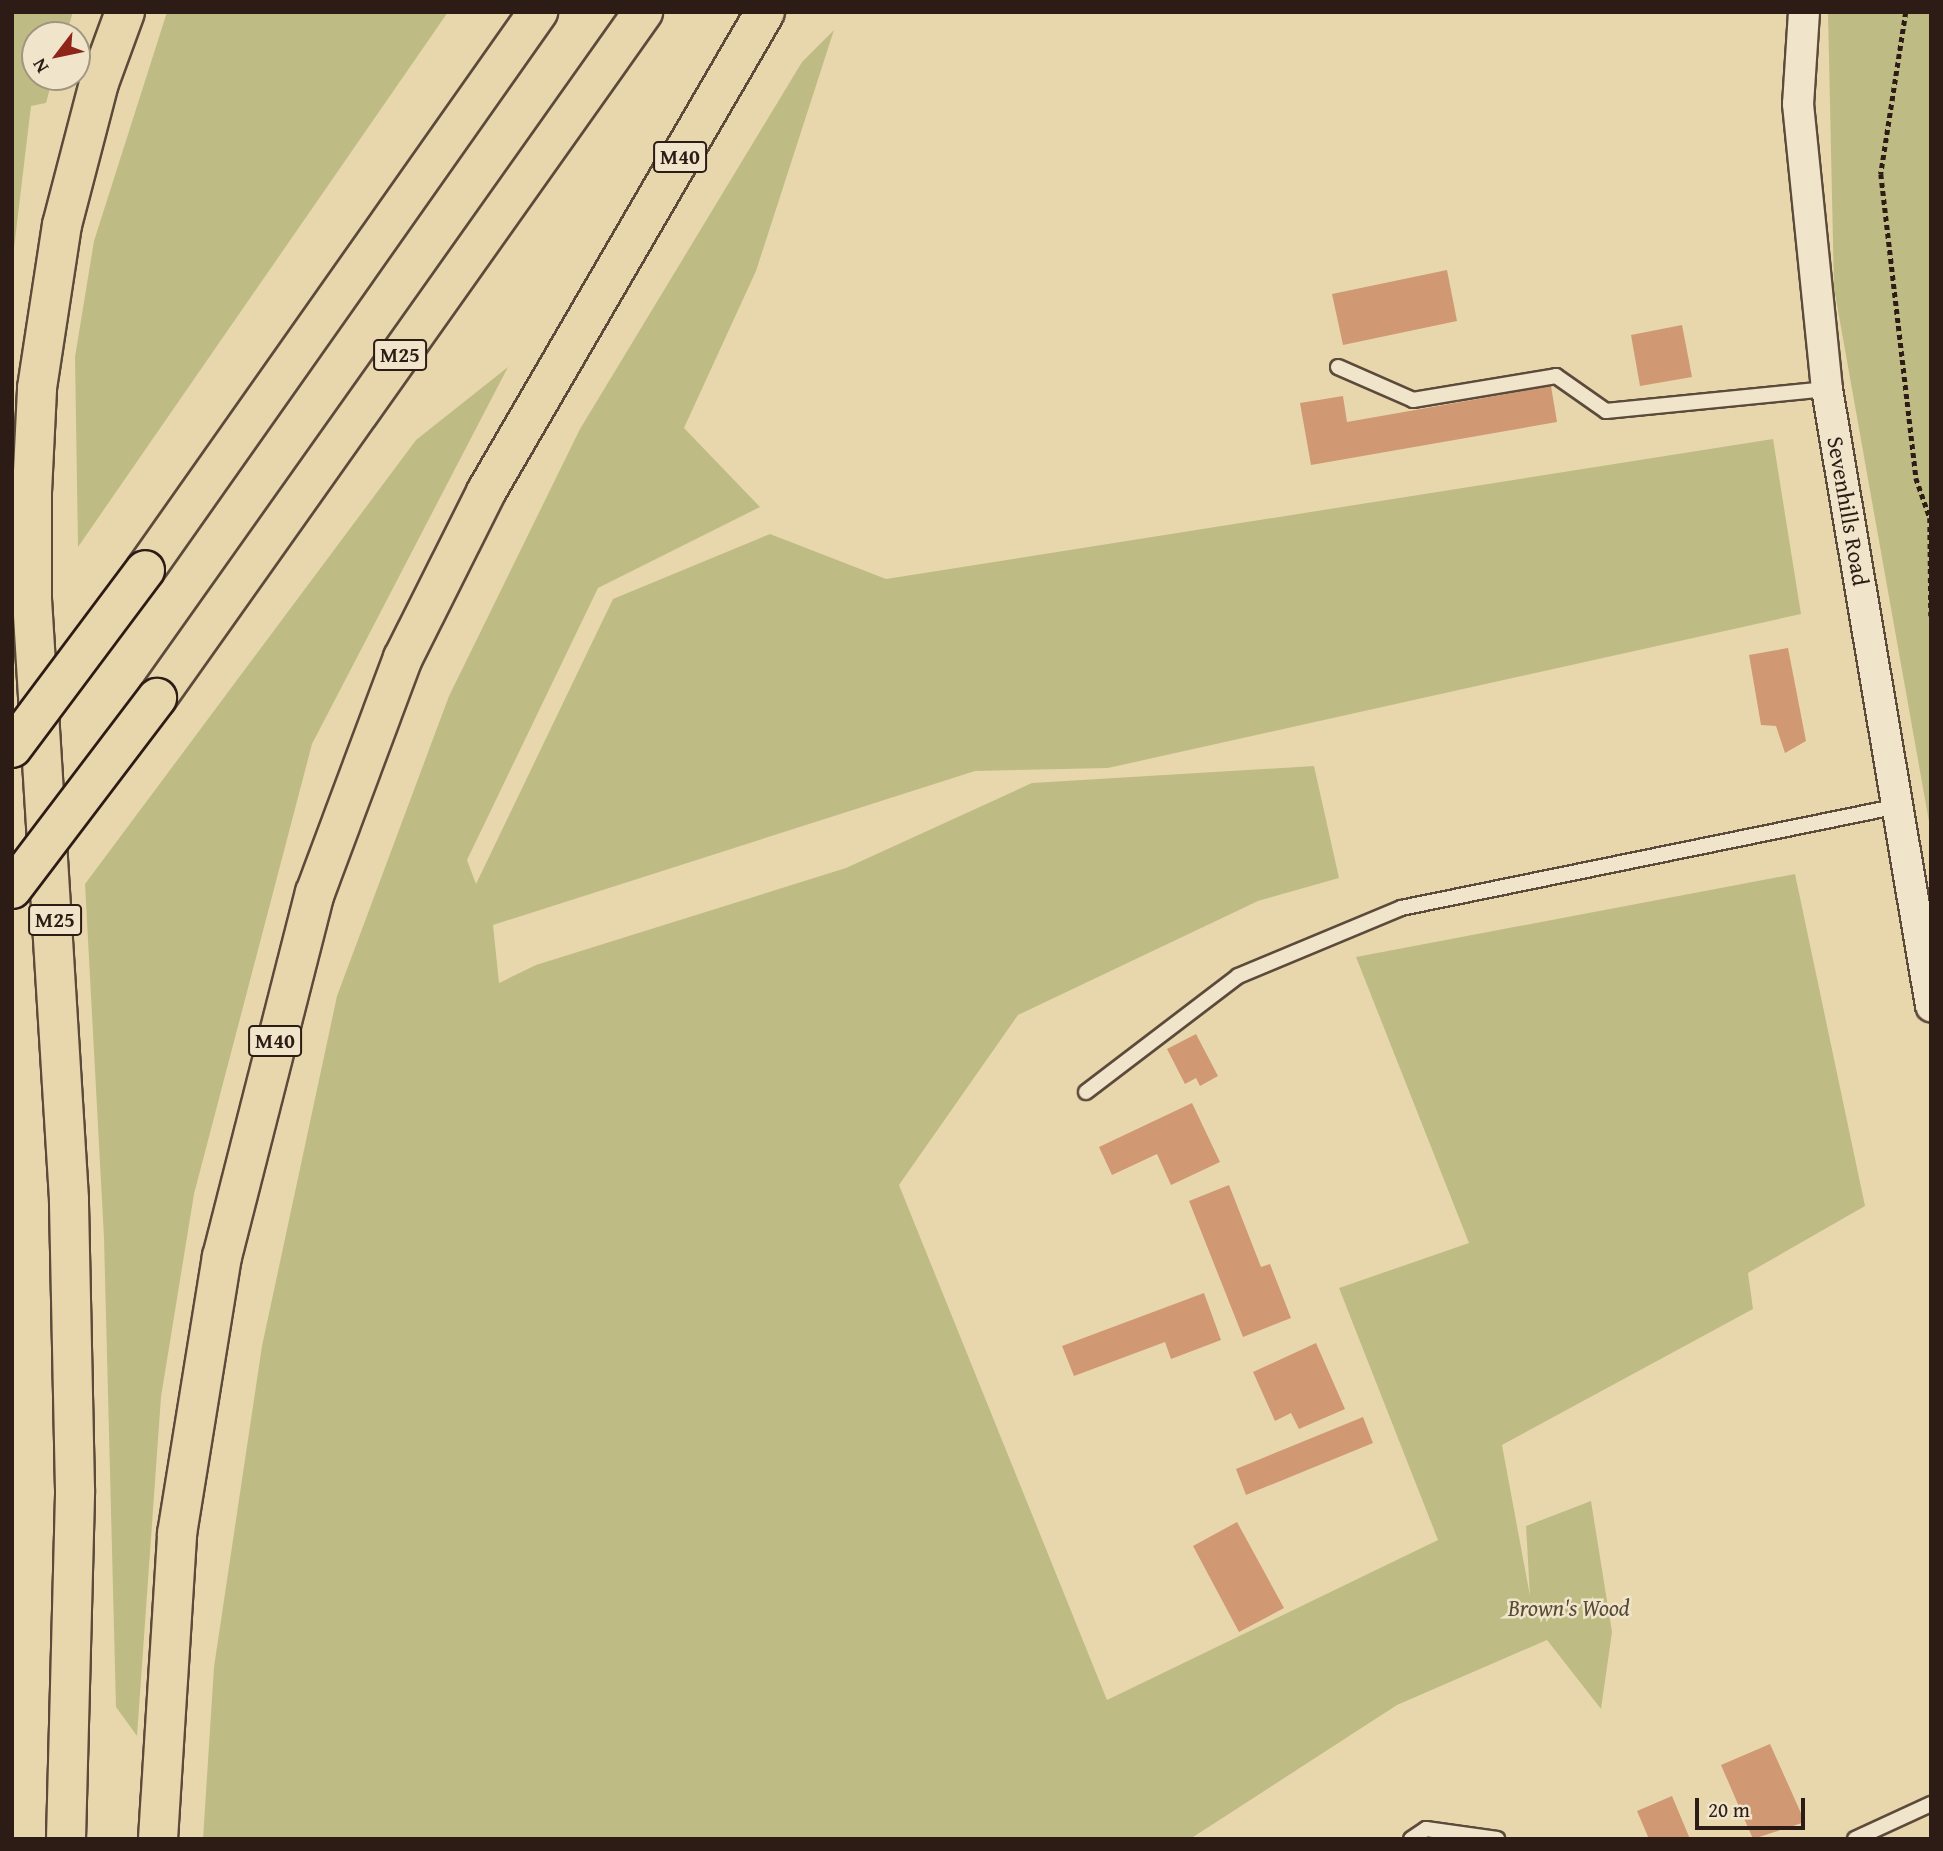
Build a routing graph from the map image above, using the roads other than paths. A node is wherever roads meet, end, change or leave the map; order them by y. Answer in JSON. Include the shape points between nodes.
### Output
{"nodes":[{"id":1,"x":125,"y":12,"type":"edge"},
{"id":2,"x":538,"y":12,"type":"edge"},
{"id":3,"x":643,"y":12,"type":"edge"},
{"id":4,"x":765,"y":12,"type":"edge"},
{"id":5,"x":1804,"y":12,"type":"edge"},
{"id":6,"x":1338,"y":367,"type":"dead end"},
{"id":7,"x":1827,"y":389,"type":"junction"},
{"id":8,"x":12,"y":748,"type":"edge"},
{"id":9,"x":1900,"y":806,"type":"junction"},
{"id":10,"x":12,"y":889,"type":"edge"},
{"id":11,"x":1931,"y":1006,"type":"edge"},
{"id":12,"x":1086,"y":1092,"type":"dead end"},
{"id":13,"x":1931,"y":1804,"type":"edge"},
{"id":14,"x":66,"y":1839,"type":"edge"},
{"id":15,"x":158,"y":1839,"type":"edge"},
{"id":16,"x":1411,"y":1839,"type":"edge"},
{"id":17,"x":1497,"y":1839,"type":"edge"},
{"id":18,"x":1854,"y":1839,"type":"edge"}],
"edges":[{"from":1,"to":14,"type":"highway","number":"M25","via":[[99,83],[62,225],[37,388],[32,479],[32,599],[70,1227],[75,1490]]},
{"from":2,"to":8,"type":"highway","bridge":true,"via":[[145,570]]},
{"from":3,"to":10,"type":"highway","number":"M25","bridge":true,"via":[[157,698]]},
{"from":4,"to":15,"type":"highway","number":"M40","via":[[486,492],[403,658],[315,893],[253,1118],[214,1306],[177,1534]]},
{"from":5,"to":7,"type":"street","name":"Sevenhills Road","via":[[1798,104]]},
{"from":6,"to":7,"type":"lane","via":[[1413,400],[1556,376],[1606,411]]},
{"from":7,"to":9,"type":"street","name":"Sevenhills Road"},
{"from":9,"to":11,"type":"street","name":"Sevenhills Road"},
{"from":9,"to":12,"type":"lane","via":[[1401,908],[1238,976]]},
{"from":13,"to":18,"type":"lane"},
{"from":16,"to":17,"type":"lane","via":[[1426,1829]]}]}
